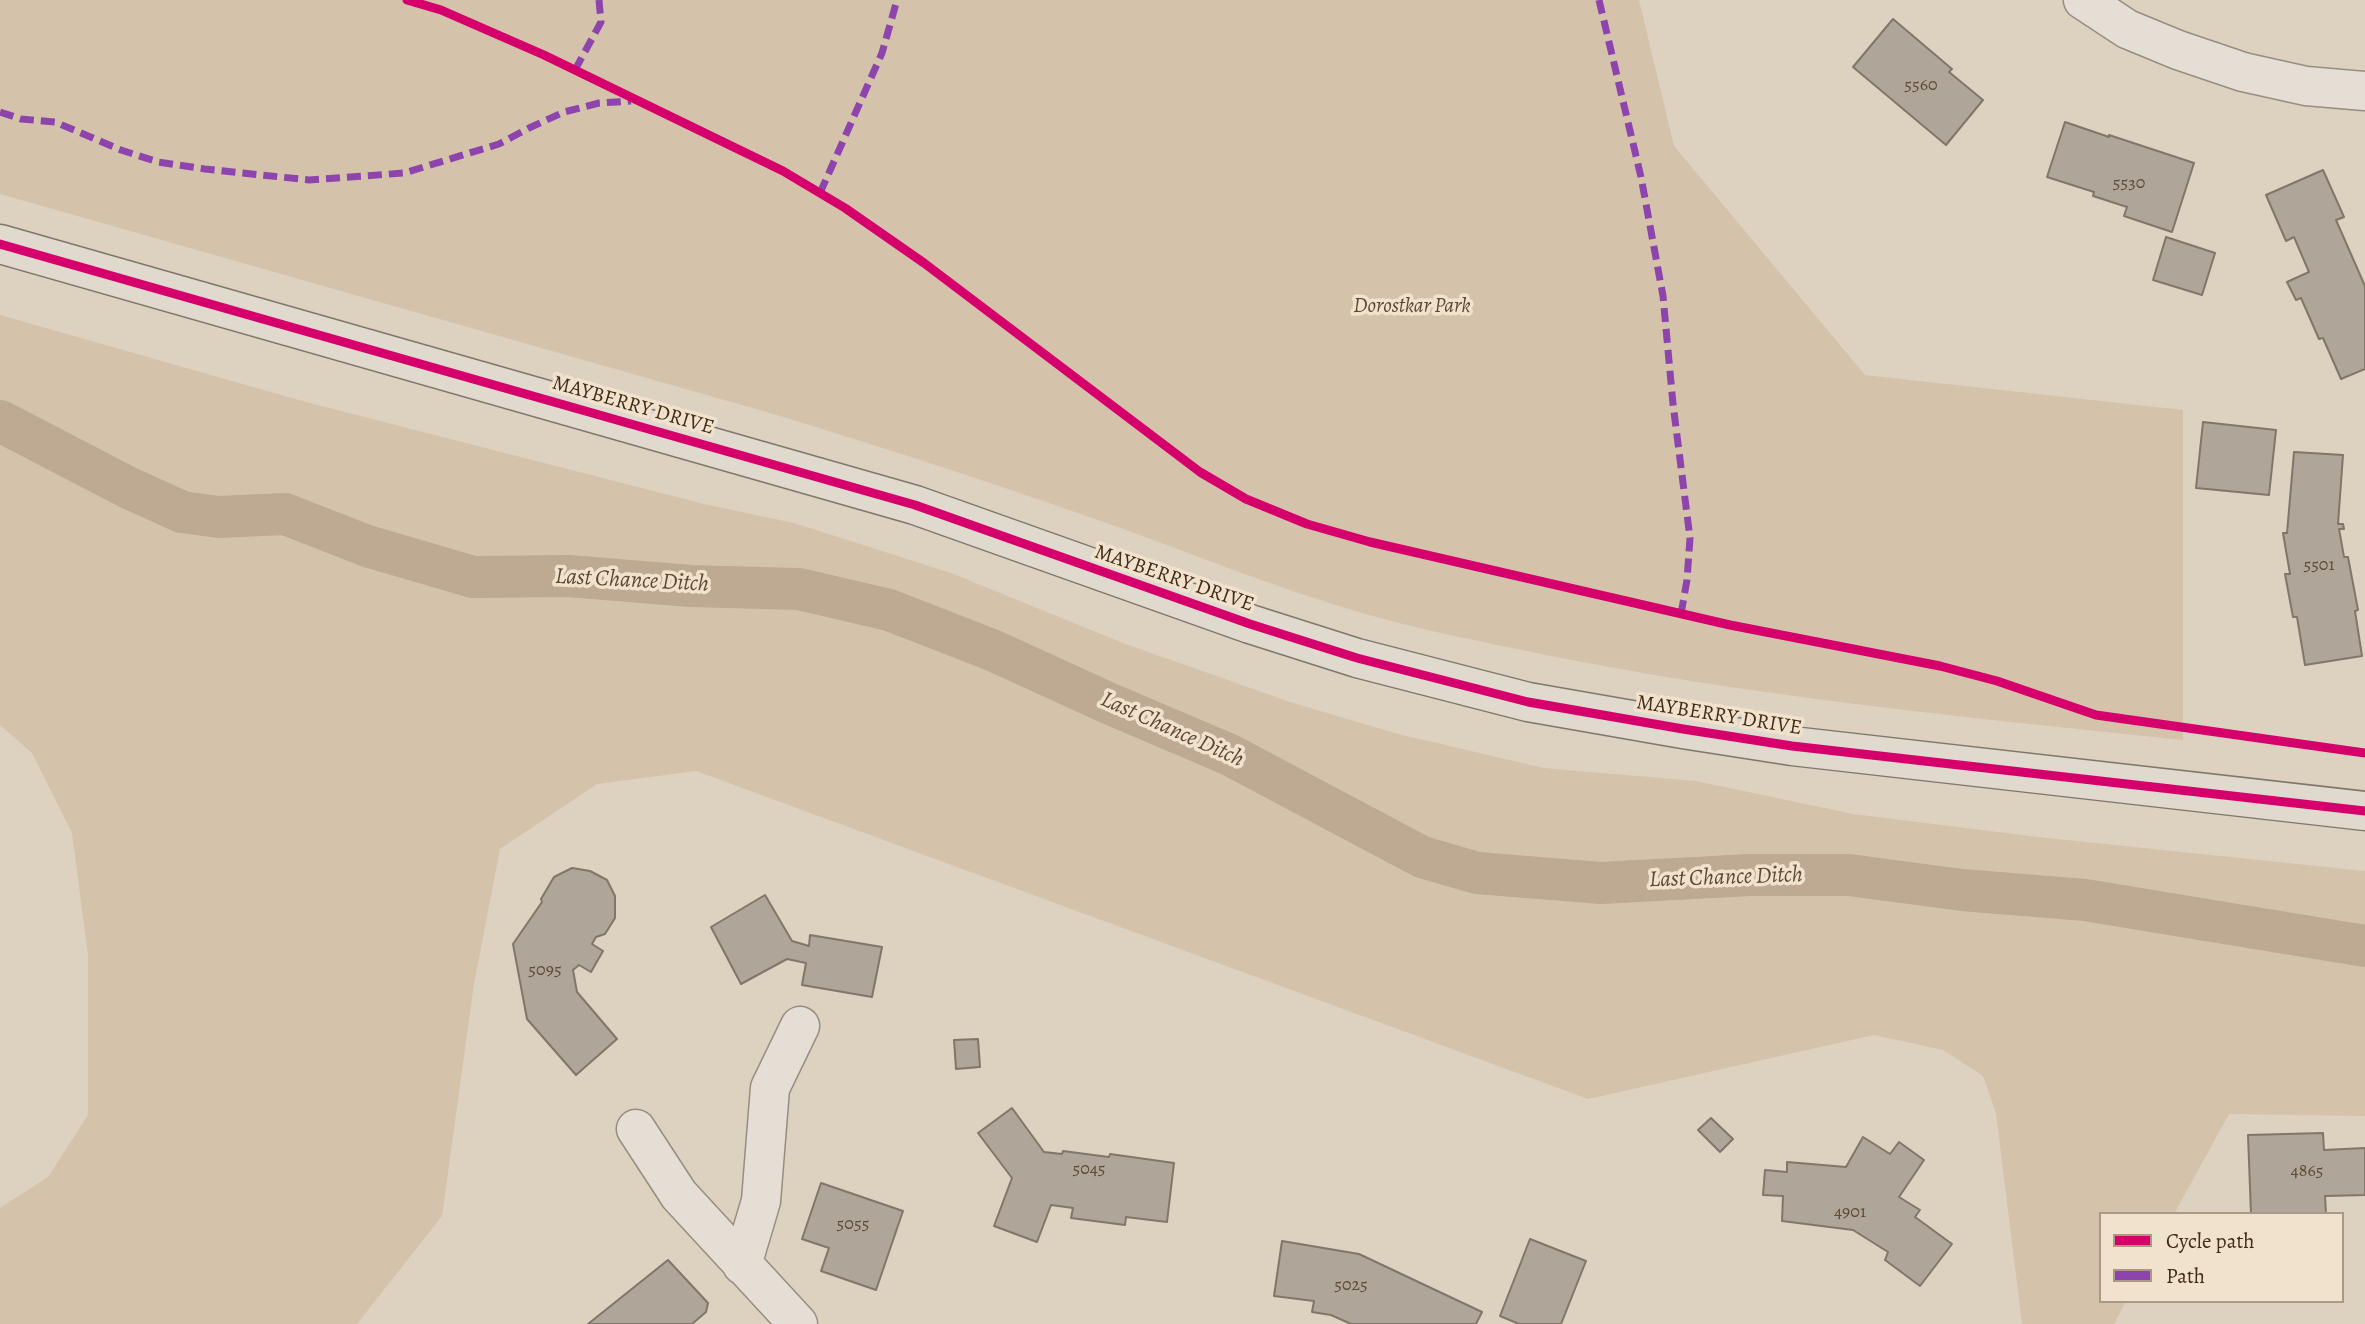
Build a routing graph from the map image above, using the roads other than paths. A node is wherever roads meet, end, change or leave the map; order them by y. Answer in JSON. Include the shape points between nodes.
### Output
{"nodes":[{"id":1,"x":2083,"y":0,"type":"edge"},
{"id":2,"x":2365,"y":92,"type":"edge"},
{"id":3,"x":0,"y":244,"type":"edge"},
{"id":4,"x":2365,"y":810,"type":"edge"},
{"id":5,"x":800,"y":1026,"type":"dead end"},
{"id":6,"x":636,"y":1129,"type":"dead end"},
{"id":7,"x":742,"y":1265,"type":"junction"},
{"id":8,"x":798,"y":1324,"type":"edge"}],
"edges":[{"from":1,"to":2,"type":"street","via":[[2127,29],[2243,72],[2306,86]]},
{"from":3,"to":4,"type":"main road","name":"MAYBERRY DRIVE","via":[[915,505],[1262,628],[1528,702],[1792,746]]},
{"from":5,"to":7,"type":"street","via":[[770,1088],[761,1201]]},
{"from":6,"to":7,"type":"street","via":[[679,1195]]},
{"from":7,"to":8,"type":"street"}]}
